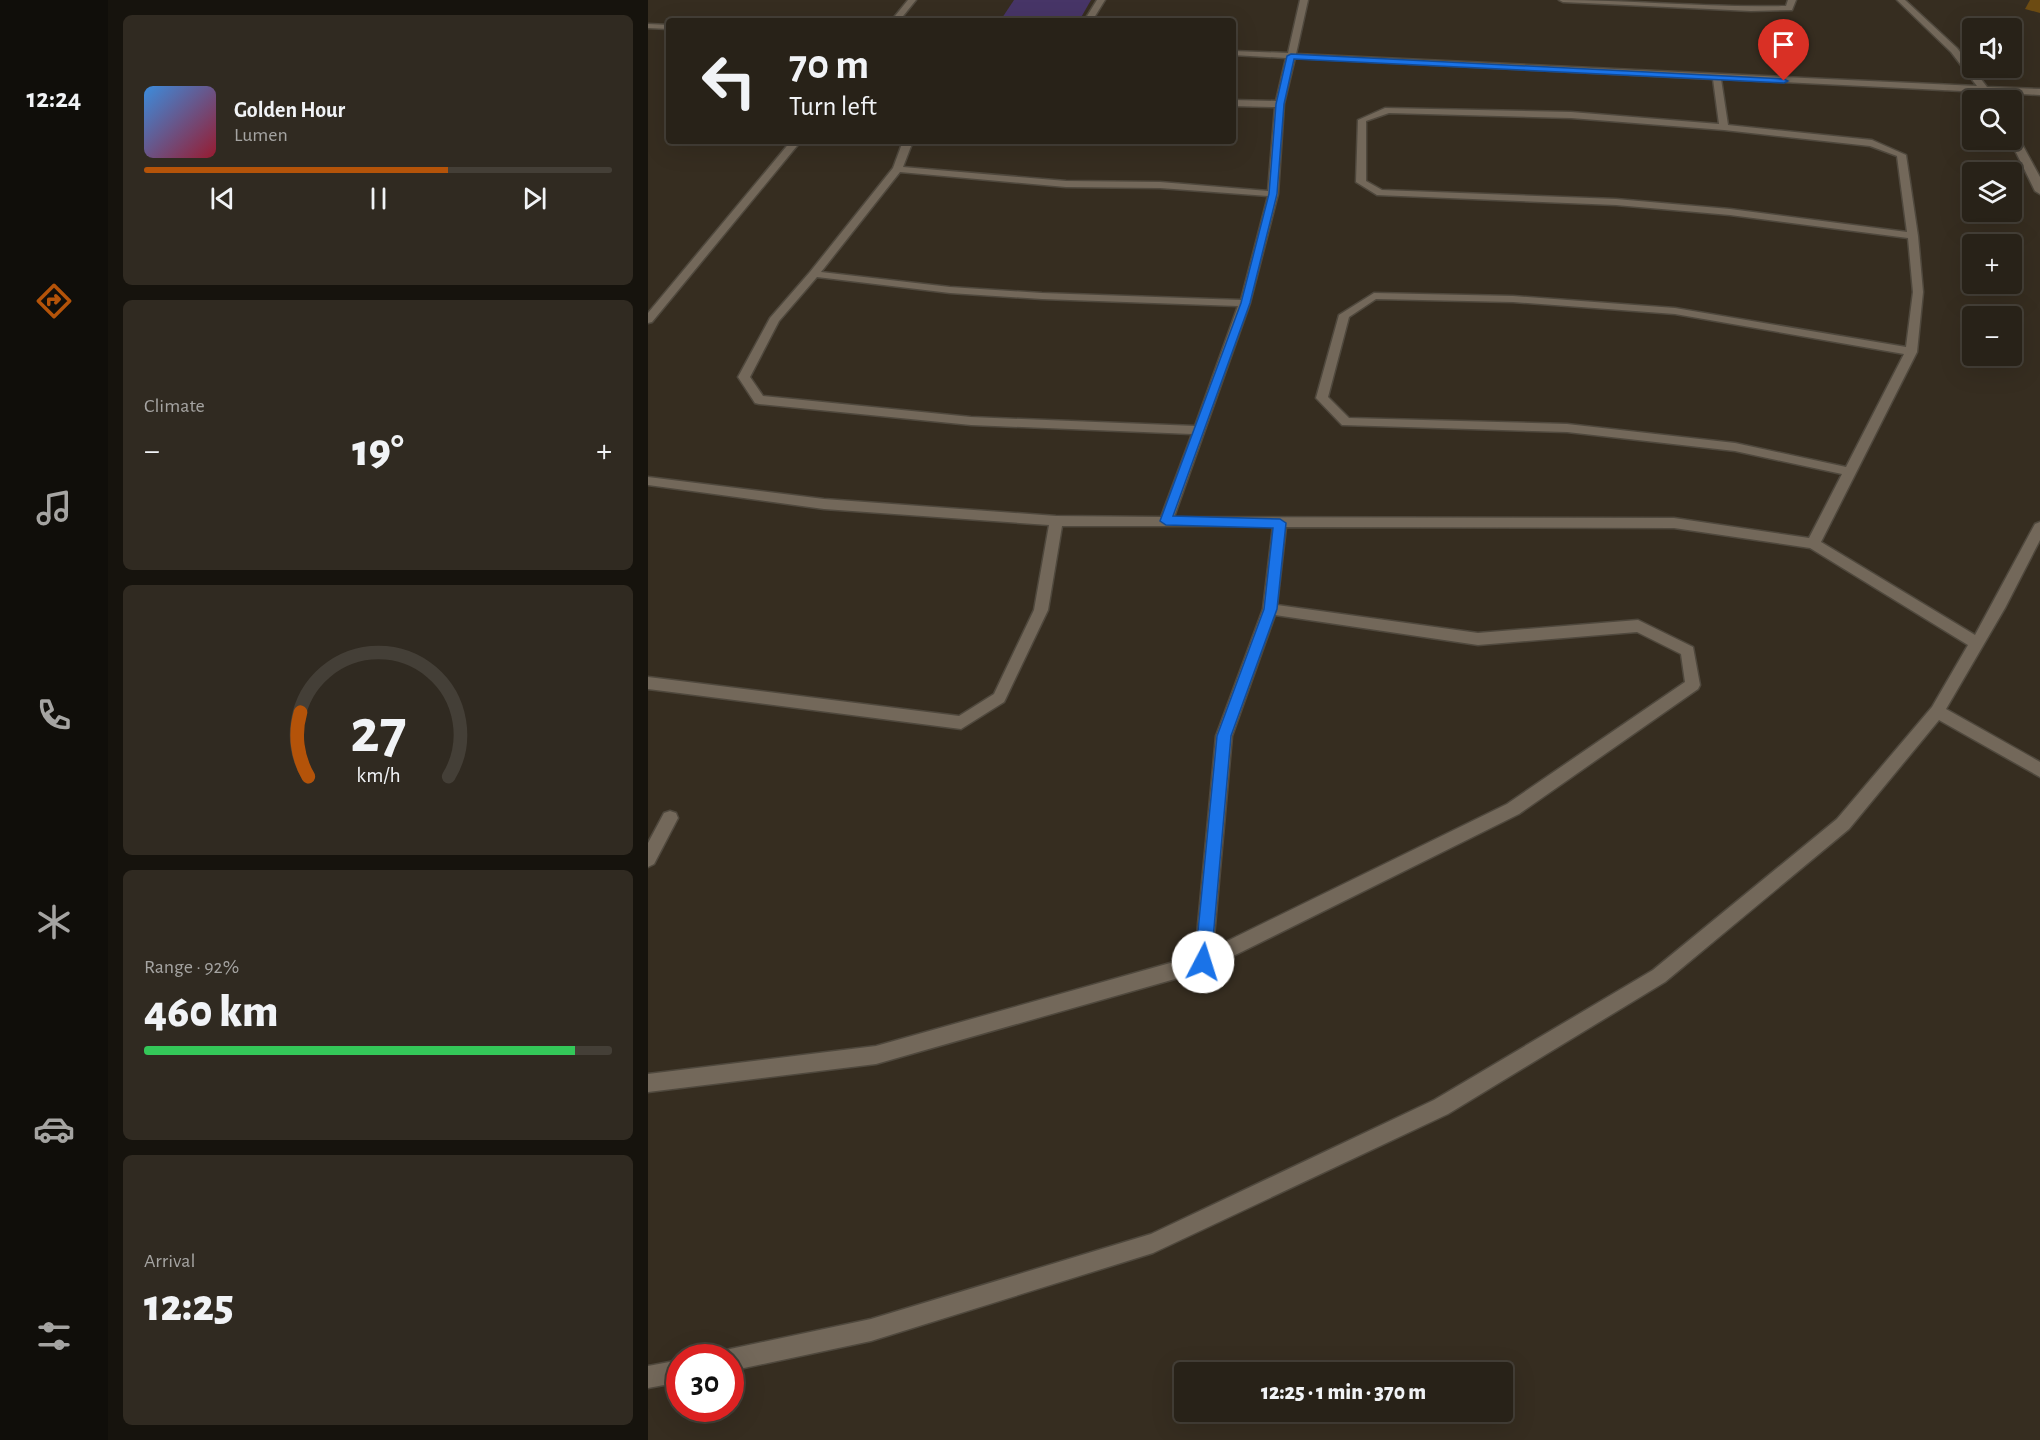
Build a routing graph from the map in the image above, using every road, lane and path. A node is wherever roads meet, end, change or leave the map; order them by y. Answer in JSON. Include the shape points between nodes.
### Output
{"nodes":[{"id":1,"x":912,"y":0,"type":"edge"},
{"id":2,"x":1101,"y":0,"type":"edge"},
{"id":3,"x":1304,"y":0,"type":"edge"},
{"id":4,"x":1563,"y":0,"type":"edge"},
{"id":5,"x":1792,"y":0,"type":"edge"},
{"id":6,"x":1901,"y":0,"type":"edge"},
{"id":7,"x":897,"y":18,"type":"edge"},
{"id":8,"x":1090,"y":18,"type":"edge"},
{"id":9,"x":648,"y":26,"type":"edge"},
{"id":10,"x":666,"y":27,"type":"edge"},
{"id":11,"x":1236,"y":54,"type":"edge"},
{"id":12,"x":1291,"y":56,"type":"junction"},
{"id":13,"x":1717,"y":78,"type":"junction"},
{"id":14,"x":1966,"y":90,"type":"edge"},
{"id":15,"x":1986,"y":90,"type":"edge"},
{"id":16,"x":2022,"y":92,"type":"edge"},
{"id":17,"x":2040,"y":92,"type":"edge"},
{"id":18,"x":1236,"y":103,"type":"edge"},
{"id":19,"x":1280,"y":104,"type":"junction"},
{"id":20,"x":1724,"y":127,"type":"junction"},
{"id":21,"x":794,"y":144,"type":"edge"},
{"id":22,"x":907,"y":144,"type":"edge"},
{"id":23,"x":2020,"y":150,"type":"edge"},
{"id":24,"x":897,"y":169,"type":"junction"},
{"id":25,"x":2040,"y":191,"type":"edge"},
{"id":26,"x":1273,"y":194,"type":"junction"},
{"id":27,"x":1913,"y":236,"type":"junction"},
{"id":28,"x":814,"y":274,"type":"junction"},
{"id":29,"x":1245,"y":303,"type":"junction"},
{"id":30,"x":648,"y":320,"type":"edge"},
{"id":31,"x":1911,"y":352,"type":"junction"},
{"id":32,"x":1198,"y":430,"type":"junction"},
{"id":33,"x":1851,"y":472,"type":"junction"},
{"id":34,"x":650,"y":484,"type":"edge"},
{"id":35,"x":1056,"y":521,"type":"junction"},
{"id":36,"x":1166,"y":521,"type":"junction"},
{"id":37,"x":1280,"y":523,"type":"junction"},
{"id":38,"x":2040,"y":526,"type":"edge"},
{"id":39,"x":1813,"y":544,"type":"junction"},
{"id":40,"x":1270,"y":609,"type":"junction"},
{"id":41,"x":1977,"y":643,"type":"junction"},
{"id":42,"x":648,"y":683,"type":"edge"},
{"id":43,"x":1937,"y":711,"type":"junction"},
{"id":44,"x":2040,"y":770,"type":"edge"},
{"id":45,"x":670,"y":818,"type":"dead end"},
{"id":46,"x":648,"y":859,"type":"edge"},
{"id":47,"x":1203,"y":962,"type":"junction"},
{"id":48,"x":648,"y":1083,"type":"edge"},
{"id":49,"x":744,"y":1357,"type":"edge"},
{"id":50,"x":666,"y":1374,"type":"edge"},
{"id":51,"x":648,"y":1377,"type":"edge"}],
"edges":[{"from":1,"to":7,"type":"street"},
{"from":2,"to":8,"type":"street"},
{"from":3,"to":12,"type":"street"},
{"from":4,"to":5,"type":"street","via":[[1751,9],[1789,8]]},
{"from":6,"to":15,"type":"street","via":[[1954,50]]},
{"from":9,"to":10,"type":"street"},
{"from":11,"to":12,"type":"street"},
{"from":12,"to":13,"type":"street"},
{"from":12,"to":19,"type":"street"},
{"from":13,"to":14,"type":"street"},
{"from":13,"to":20,"type":"street"},
{"from":16,"to":17,"type":"street"},
{"from":18,"to":19,"type":"street"},
{"from":19,"to":26,"type":"street"},
{"from":20,"to":27,"type":"street","via":[[1872,144],[1901,155]]},
{"from":20,"to":27,"type":"street","via":[[1571,115],[1388,110],[1362,120],[1361,182],[1380,193],[1616,202],[1730,212]]},
{"from":21,"to":30,"type":"street"},
{"from":22,"to":24,"type":"street"},
{"from":23,"to":25,"type":"street"},
{"from":24,"to":26,"type":"street","via":[[1066,184],[1160,185]]},
{"from":24,"to":28,"type":"street"},
{"from":26,"to":29,"type":"street"},
{"from":27,"to":31,"type":"street","via":[[1918,292]]},
{"from":28,"to":29,"type":"street","via":[[950,290]]},
{"from":28,"to":32,"type":"street","via":[[774,320],[744,377],[759,400],[971,421]]},
{"from":29,"to":32,"type":"street"},
{"from":31,"to":33,"type":"street"},
{"from":31,"to":33,"type":"street","via":[[1675,311],[1513,299],[1374,296],[1344,315],[1322,398],[1346,422],[1567,428],[1735,447]]},
{"from":32,"to":36,"type":"street"},
{"from":33,"to":39,"type":"street"},
{"from":34,"to":35,"type":"street","via":[[824,504]]},
{"from":35,"to":36,"type":"street"},
{"from":35,"to":42,"type":"street","via":[[1041,610],[999,698],[960,723]]},
{"from":36,"to":37,"type":"street"},
{"from":37,"to":39,"type":"street","via":[[1674,524]]},
{"from":37,"to":40,"type":"street"},
{"from":38,"to":41,"type":"street"},
{"from":39,"to":41,"type":"street"},
{"from":40,"to":47,"type":"street","via":[[1224,736]]},
{"from":40,"to":47,"type":"street","via":[[1478,639],[1638,626],[1688,651],[1693,684],[1513,810]]},
{"from":41,"to":43,"type":"street"},
{"from":43,"to":44,"type":"street"},
{"from":43,"to":49,"type":"street","via":[[1843,824],[1659,976],[1441,1107],[1153,1243],[872,1330]]},
{"from":45,"to":46,"type":"street"},
{"from":47,"to":48,"type":"street","via":[[876,1055]]},
{"from":50,"to":51,"type":"street"}]}
